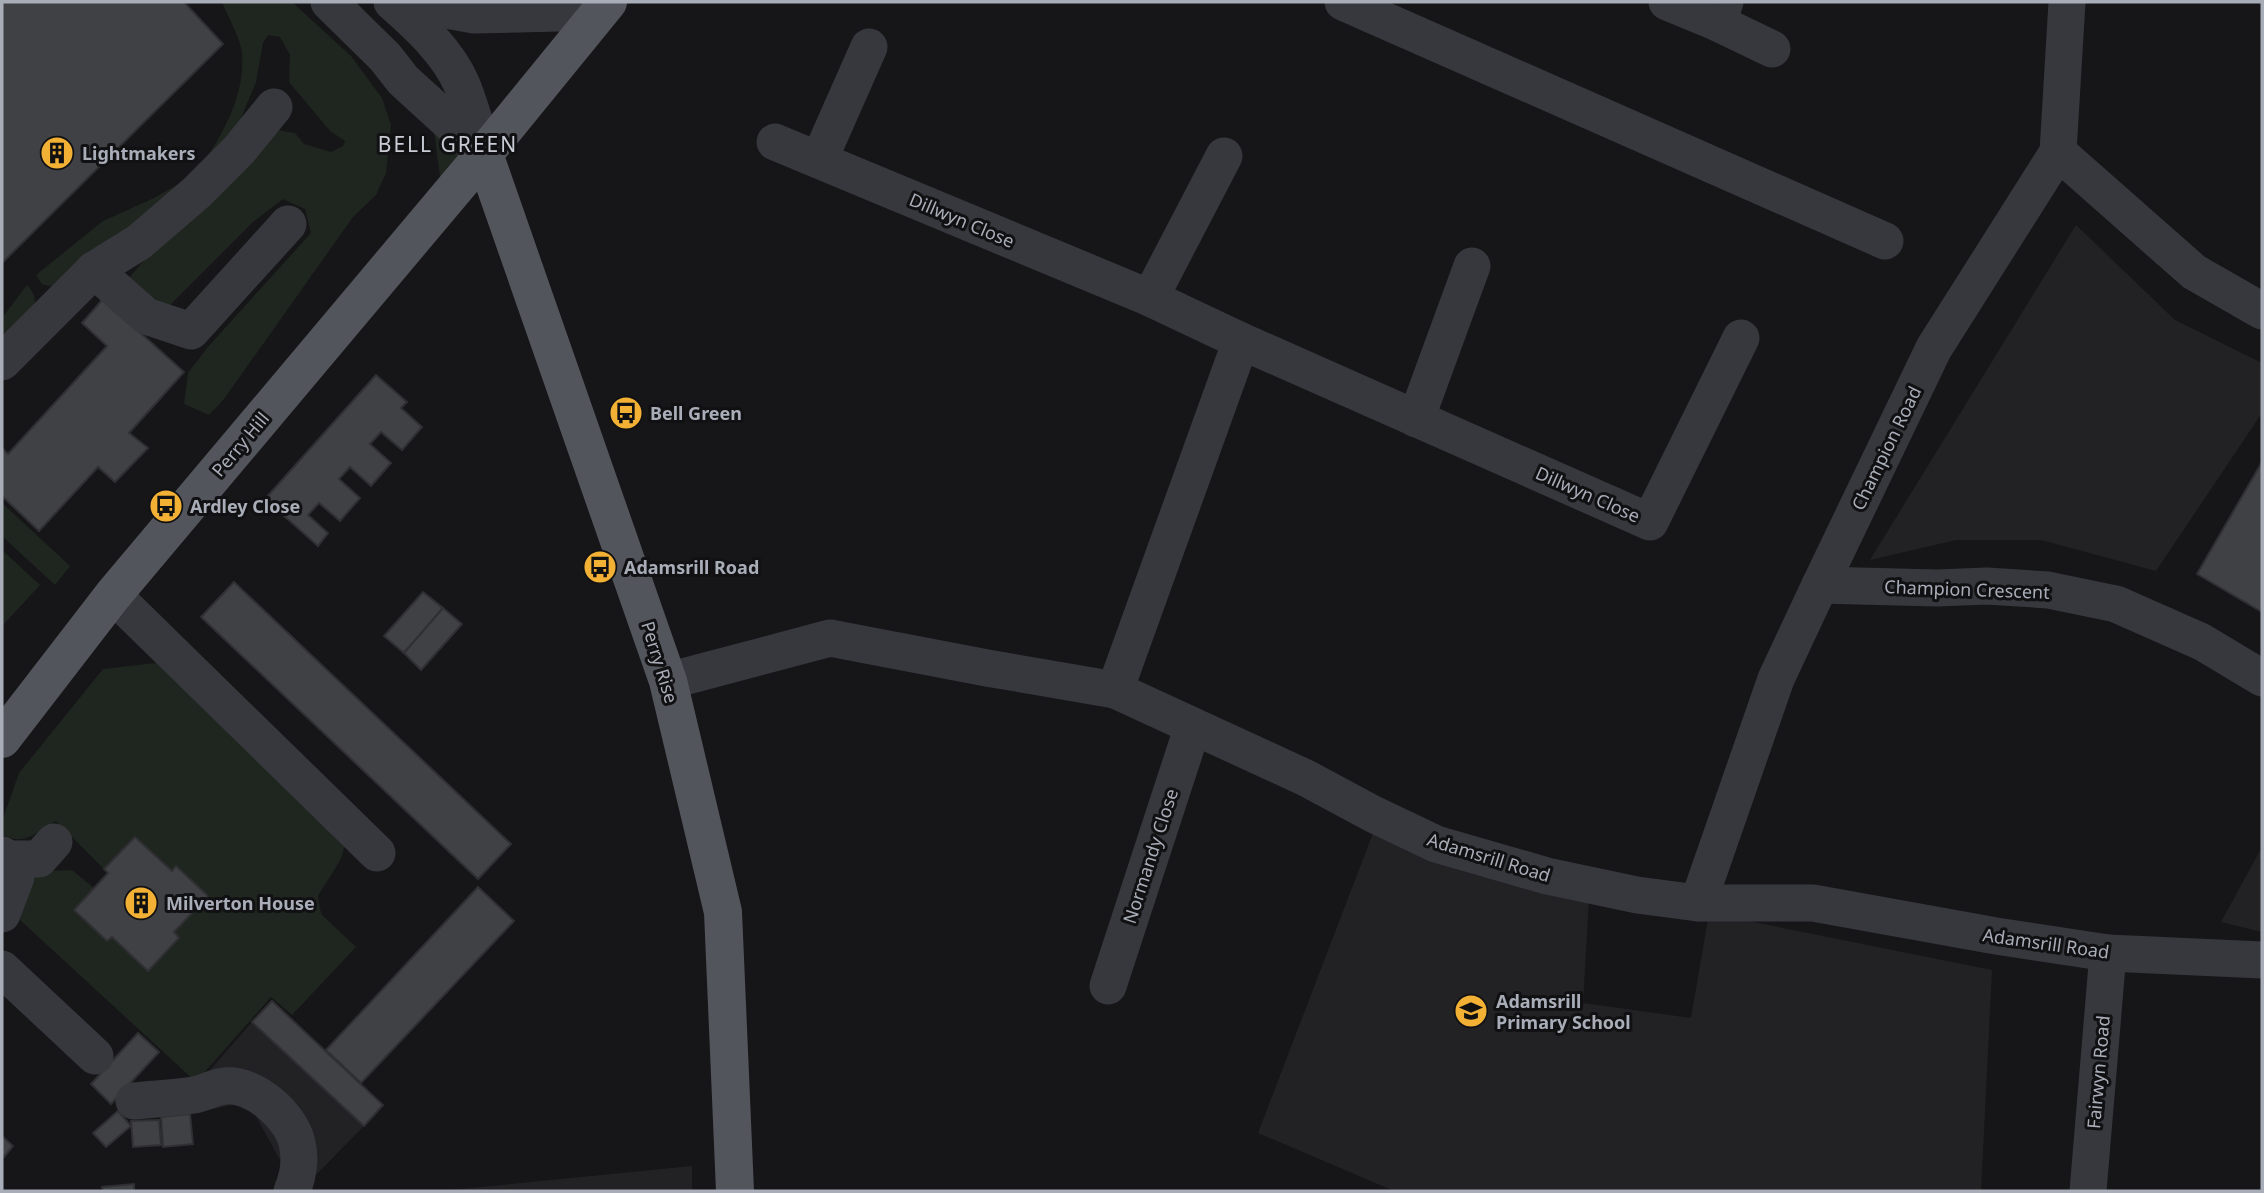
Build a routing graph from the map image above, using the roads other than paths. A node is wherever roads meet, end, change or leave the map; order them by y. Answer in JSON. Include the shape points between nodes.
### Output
{"nodes":[{"id":1,"x":329,"y":2,"type":"edge"},
{"id":2,"x":392,"y":2,"type":"edge"},
{"id":3,"x":421,"y":2,"type":"edge"},
{"id":4,"x":580,"y":2,"type":"edge"},
{"id":5,"x":608,"y":2,"type":"edge"},
{"id":6,"x":1343,"y":2,"type":"edge"},
{"id":7,"x":1667,"y":2,"type":"edge"},
{"id":8,"x":2067,"y":2,"type":"edge"},
{"id":9,"x":1722,"y":12,"type":"edge"},
{"id":10,"x":869,"y":47,"type":"dead end"},
{"id":11,"x":1772,"y":49,"type":"dead end"},
{"id":12,"x":274,"y":107,"type":"dead end"},
{"id":13,"x":775,"y":142,"type":"dead end"},
{"id":14,"x":2058,"y":152,"type":"junction"},
{"id":15,"x":484,"y":154,"type":"junction"},
{"id":16,"x":1224,"y":156,"type":"dead end"},
{"id":17,"x":819,"y":160,"type":"junction"},
{"id":18,"x":288,"y":223,"type":"dead end"},
{"id":19,"x":1885,"y":241,"type":"dead end"},
{"id":20,"x":1472,"y":266,"type":"dead end"},
{"id":21,"x":94,"y":270,"type":"junction"},
{"id":22,"x":1150,"y":298,"type":"junction"},
{"id":23,"x":2262,"y":311,"type":"edge"},
{"id":24,"x":1741,"y":338,"type":"dead end"},
{"id":25,"x":1241,"y":341,"type":"junction"},
{"id":26,"x":2,"y":362,"type":"edge"},
{"id":27,"x":1416,"y":419,"type":"junction"},
{"id":28,"x":1820,"y":585,"type":"junction"},
{"id":29,"x":113,"y":595,"type":"junction"},
{"id":30,"x":2262,"y":678,"type":"edge"},
{"id":31,"x":668,"y":681,"type":"junction"},
{"id":32,"x":1115,"y":690,"type":"junction"},
{"id":33,"x":1193,"y":726,"type":"junction"},
{"id":34,"x":2,"y":739,"type":"edge"},
{"id":35,"x":54,"y":842,"type":"dead end"},
{"id":36,"x":377,"y":853,"type":"dead end"},
{"id":37,"x":5,"y":857,"type":"edge"},
{"id":38,"x":1698,"y":903,"type":"junction"},
{"id":39,"x":2,"y":914,"type":"edge"},
{"id":40,"x":2108,"y":953,"type":"junction"},
{"id":41,"x":2262,"y":960,"type":"edge"},
{"id":42,"x":2,"y":969,"type":"edge"},
{"id":43,"x":1108,"y":986,"type":"dead end"},
{"id":44,"x":95,"y":1056,"type":"dead end"},
{"id":45,"x":134,"y":1101,"type":"dead end"},
{"id":46,"x":292,"y":1191,"type":"edge"},
{"id":47,"x":736,"y":1191,"type":"edge"},
{"id":48,"x":2088,"y":1191,"type":"edge"}],
"edges":[{"from":1,"to":15,"type":"street","via":[[403,80]]},
{"from":2,"to":15,"type":"street","via":[[441,49],[452,67],[462,84]]},
{"from":3,"to":4,"type":"street","via":[[474,15],[559,13]]},
{"from":5,"to":15,"type":"main road"},
{"from":6,"to":19,"type":"street"},
{"from":7,"to":9,"type":"street"},
{"from":8,"to":14,"type":"street","name":"Champion Road"},
{"from":9,"to":11,"type":"street"},
{"from":10,"to":17,"type":"street"},
{"from":12,"to":21,"type":"street","via":[[196,194],[139,242]]},
{"from":13,"to":17,"type":"street","name":"Dillwyn Close"},
{"from":14,"to":23,"type":"street","via":[[2194,272]]},
{"from":14,"to":28,"type":"street","name":"Champion Road","via":[[1934,348]]},
{"from":15,"to":29,"type":"main road","name":"Perry Hill"},
{"from":15,"to":31,"type":"main road","name":"Perry Rise"},
{"from":16,"to":22,"type":"street"},
{"from":17,"to":22,"type":"street","name":"Dillwyn Close"},
{"from":18,"to":21,"type":"street","via":[[191,331],[146,316]]},
{"from":20,"to":27,"type":"street"},
{"from":21,"to":26,"type":"street"},
{"from":22,"to":25,"type":"street","name":"Dillwyn Close"},
{"from":24,"to":27,"type":"street","name":"Dillwyn Close","via":[[1650,522]]},
{"from":25,"to":27,"type":"street","name":"Dillwyn Close"},
{"from":25,"to":32,"type":"street"},
{"from":28,"to":30,"type":"street","name":"Champion Crescent","via":[[1987,586],[2088,598],[2116,604],[2202,642]]},
{"from":28,"to":38,"type":"street","name":"Champion Road","via":[[1776,679]]},
{"from":29,"to":34,"type":"main road","name":"Perry Hill"},
{"from":29,"to":36,"type":"street"},
{"from":31,"to":32,"type":"street","name":"Adamsrill Road","via":[[831,638]]},
{"from":31,"to":47,"type":"main road","name":"Perry Rise","via":[[723,912]]},
{"from":32,"to":33,"type":"street","name":"Adamsrill Road"},
{"from":33,"to":38,"type":"street","name":"Adamsrill Road","via":[[1436,844],[1547,876]]},
{"from":33,"to":43,"type":"street","name":"Normandy Close"},
{"from":35,"to":37,"type":"street","via":[[40,859]]},
{"from":37,"to":39,"type":"street","via":[[16,877]]},
{"from":38,"to":40,"type":"street","name":"Adamsrill Road","via":[[1813,903]]},
{"from":40,"to":41,"type":"street","name":"Adamsrill Road"},
{"from":40,"to":48,"type":"street","name":"Fairwyn Road"},
{"from":42,"to":44,"type":"street"},
{"from":45,"to":46,"type":"street","via":[[196,1094],[227,1085],[253,1093],[272,1104],[289,1124],[297,1143],[299,1164]]}]}
